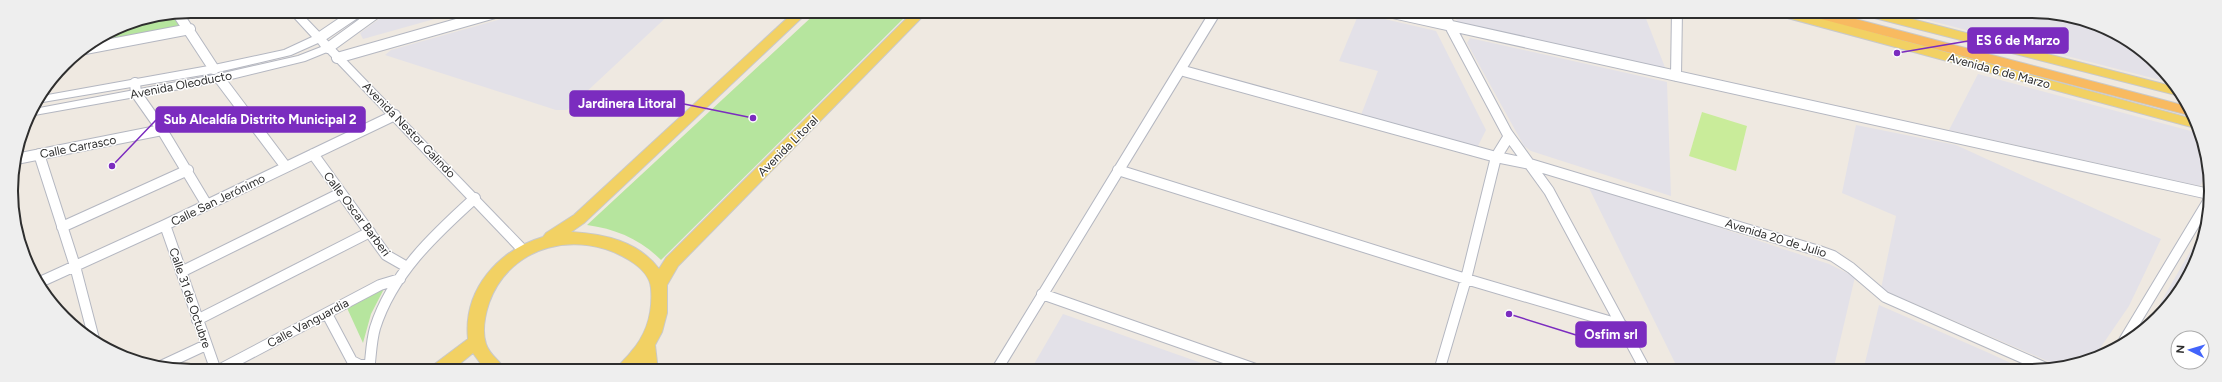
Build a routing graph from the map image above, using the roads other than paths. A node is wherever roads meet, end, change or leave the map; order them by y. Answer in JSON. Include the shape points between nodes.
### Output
{"nodes":[{"id":1,"x":181,"y":18,"type":"edge"},
{"id":2,"x":300,"y":18,"type":"edge"},
{"id":3,"x":349,"y":18,"type":"edge"},
{"id":4,"x":369,"y":18,"type":"edge"},
{"id":5,"x":478,"y":18,"type":"edge"},
{"id":6,"x":795,"y":18,"type":"edge"},
{"id":7,"x":915,"y":18,"type":"edge"},
{"id":8,"x":1212,"y":18,"type":"edge"},
{"id":9,"x":1413,"y":18,"type":"edge"},
{"id":10,"x":1446,"y":18,"type":"edge"},
{"id":11,"x":1677,"y":18,"type":"edge"},
{"id":12,"x":1804,"y":18,"type":"edge"},
{"id":13,"x":1833,"y":18,"type":"edge"},
{"id":14,"x":1858,"y":18,"type":"edge"},
{"id":15,"x":1891,"y":18,"type":"edge"},
{"id":16,"x":1450,"y":27,"type":"junction"},
{"id":17,"x":190,"y":29,"type":"junction"},
{"id":18,"x":319,"y":38,"type":"junction"},
{"id":19,"x":95,"y":47,"type":"edge"},
{"id":20,"x":328,"y":48,"type":"junction"},
{"id":21,"x":338,"y":58,"type":"junction"},
{"id":22,"x":1180,"y":70,"type":"junction"},
{"id":23,"x":216,"y":74,"type":"junction"},
{"id":24,"x":1676,"y":76,"type":"junction"},
{"id":25,"x":136,"y":88,"type":"junction"},
{"id":26,"x":2171,"y":90,"type":"edge"},
{"id":27,"x":44,"y":99,"type":"edge"},
{"id":28,"x":2179,"y":102,"type":"edge"},
{"id":29,"x":2184,"y":111,"type":"edge"},
{"id":30,"x":37,"y":112,"type":"edge"},
{"id":31,"x":395,"y":115,"type":"junction"},
{"id":32,"x":2190,"y":123,"type":"edge"},
{"id":33,"x":162,"y":130,"type":"junction"},
{"id":34,"x":1509,"y":136,"type":"junction"},
{"id":35,"x":39,"y":154,"type":"junction"},
{"id":36,"x":313,"y":154,"type":"junction"},
{"id":37,"x":21,"y":157,"type":"edge"},
{"id":38,"x":1496,"y":157,"type":"junction"},
{"id":39,"x":1530,"y":164,"type":"junction"},
{"id":40,"x":286,"y":167,"type":"junction"},
{"id":41,"x":188,"y":170,"type":"junction"},
{"id":42,"x":1118,"y":170,"type":"junction"},
{"id":43,"x":341,"y":193,"type":"junction"},
{"id":44,"x":2204,"y":193,"type":"edge"},
{"id":45,"x":475,"y":198,"type":"junction"},
{"id":46,"x":208,"y":205,"type":"junction"},
{"id":47,"x":2203,"y":209,"type":"edge"},
{"id":48,"x":165,"y":225,"type":"junction"},
{"id":49,"x":62,"y":227,"type":"junction"},
{"id":50,"x":370,"y":232,"type":"junction"},
{"id":51,"x":543,"y":242,"type":"junction"},
{"id":52,"x":523,"y":250,"type":"junction"},
{"id":53,"x":75,"y":266,"type":"junction"},
{"id":54,"x":407,"y":267,"type":"junction"},
{"id":55,"x":182,"y":272,"type":"junction"},
{"id":56,"x":400,"y":278,"type":"junction"},
{"id":57,"x":1466,"y":279,"type":"junction"},
{"id":58,"x":43,"y":281,"type":"edge"},
{"id":59,"x":659,"y":284,"type":"junction"},
{"id":60,"x":1042,"y":294,"type":"junction"},
{"id":61,"x":327,"y":314,"type":"junction"},
{"id":62,"x":197,"y":320,"type":"junction"},
{"id":63,"x":1622,"y":325,"type":"junction"},
{"id":64,"x":92,"y":333,"type":"edge"},
{"id":65,"x":2128,"y":334,"type":"edge"},
{"id":66,"x":476,"y":342,"type":"junction"},
{"id":67,"x":206,"y":345,"type":"junction"},
{"id":68,"x":647,"y":345,"type":"junction"},
{"id":69,"x":168,"y":363,"type":"edge"},
{"id":70,"x":213,"y":364,"type":"edge"},
{"id":71,"x":230,"y":364,"type":"edge"},
{"id":72,"x":358,"y":364,"type":"edge"},
{"id":73,"x":370,"y":364,"type":"edge"},
{"id":74,"x":447,"y":364,"type":"edge"},
{"id":75,"x":490,"y":364,"type":"edge"},
{"id":76,"x":630,"y":364,"type":"edge"},
{"id":77,"x":648,"y":364,"type":"edge"},
{"id":78,"x":1000,"y":364,"type":"edge"},
{"id":79,"x":1241,"y":364,"type":"edge"},
{"id":80,"x":1441,"y":364,"type":"edge"},
{"id":81,"x":1642,"y":364,"type":"edge"},
{"id":82,"x":2037,"y":364,"type":"edge"}],
"edges":[{"from":1,"to":17,"type":"street"},
{"from":2,"to":18,"type":"street","name":"Avenida Nestor Galindo"},
{"from":3,"to":18,"type":"street"},
{"from":4,"to":20,"type":"street"},
{"from":5,"to":21,"type":"street"},
{"from":6,"to":51,"type":"main road","via":[[579,219]]},
{"from":7,"to":59,"type":"main road","name":"Avenida Litoral","via":[[672,262]]},
{"from":8,"to":22,"type":"street"},
{"from":9,"to":16,"type":"street"},
{"from":10,"to":16,"type":"street"},
{"from":11,"to":24,"type":"street"},
{"from":12,"to":32,"type":"main road","name":"Avenida 6 de Marzo"},
{"from":13,"to":29,"type":"highway","name":"Avenida 6 de Marzo"},
{"from":14,"to":28,"type":"highway","name":"Avenida 6 de Marzo"},
{"from":15,"to":26,"type":"main road","name":"Avenida 6 de Marzo"},
{"from":16,"to":24,"type":"street"},
{"from":16,"to":34,"type":"street"},
{"from":17,"to":19,"type":"street"},
{"from":17,"to":23,"type":"street"},
{"from":18,"to":20,"type":"street","name":"Avenida Nestor Galindo"},
{"from":18,"to":23,"type":"street","name":"Avenida Oleoducto","via":[[287,53]]},
{"from":20,"to":21,"type":"street","name":"Avenida Nestor Galindo"},
{"from":20,"to":23,"type":"street","name":"Avenida Oleoducto","via":[[301,59]]},
{"from":21,"to":31,"type":"street","name":"Avenida Nestor Galindo"},
{"from":22,"to":38,"type":"street","name":"Avenida 20 de Julio"},
{"from":22,"to":42,"type":"street"},
{"from":23,"to":25,"type":"street","name":"Avenida Oleoducto"},
{"from":23,"to":40,"type":"street"},
{"from":24,"to":44,"type":"street"},
{"from":25,"to":27,"type":"street","name":"Avenida Oleoducto"},
{"from":25,"to":30,"type":"street","name":"Avenida Oleoducto"},
{"from":25,"to":33,"type":"street"},
{"from":31,"to":36,"type":"street","name":"Calle San Jerónimo"},
{"from":31,"to":45,"type":"street","name":"Avenida Nestor Galindo"},
{"from":33,"to":35,"type":"street","name":"Calle Carrasco"},
{"from":33,"to":41,"type":"street"},
{"from":34,"to":38,"type":"street"},
{"from":34,"to":39,"type":"street"},
{"from":35,"to":37,"type":"street","name":"Calle Carrasco"},
{"from":35,"to":49,"type":"street"},
{"from":36,"to":40,"type":"street","name":"Calle San Jerónimo"},
{"from":36,"to":43,"type":"street","name":"Calle Oscar Barberi"},
{"from":38,"to":39,"type":"street","name":"Avenida 20 de Julio"},
{"from":38,"to":57,"type":"street"},
{"from":39,"to":63,"type":"street","via":[[1549,191]]},
{"from":39,"to":82,"type":"street","name":"Avenida 20 de Julio","via":[[1833,256],[1885,297]]},
{"from":40,"to":46,"type":"street","name":"Calle San Jerónimo"},
{"from":41,"to":46,"type":"street"},
{"from":41,"to":49,"type":"street"},
{"from":42,"to":57,"type":"street"},
{"from":42,"to":60,"type":"street"},
{"from":43,"to":50,"type":"street","name":"Calle Oscar Barberi"},
{"from":43,"to":55,"type":"street"},
{"from":45,"to":52,"type":"street","name":"Avenida Nestor Galindo"},
{"from":45,"to":54,"type":"street","via":[[427,242]]},
{"from":46,"to":48,"type":"street","name":"Calle San Jerónimo"},
{"from":47,"to":65,"type":"street"},
{"from":48,"to":53,"type":"street","name":"Calle San Jerónimo"},
{"from":48,"to":55,"type":"street","name":"Calle 31 de Octubre"},
{"from":49,"to":53,"type":"street"},
{"from":50,"to":54,"type":"street","name":"Calle Oscar Barberi","via":[[386,254]]},
{"from":50,"to":62,"type":"street"},
{"from":51,"to":52,"type":"main road"},
{"from":51,"to":59,"type":"main road","via":[[570,237],[588,238],[624,247],[649,266]]},
{"from":52,"to":66,"type":"main road","via":[[504,263],[488,283],[480,302]]},
{"from":53,"to":58,"type":"street","name":"Calle San Jerónimo"},
{"from":53,"to":64,"type":"street"},
{"from":54,"to":56,"type":"street"},
{"from":55,"to":62,"type":"street","name":"Calle 31 de Octubre"},
{"from":56,"to":61,"type":"street","name":"Calle Vanguardia","via":[[380,285]]},
{"from":56,"to":73,"type":"street","via":[[375,328]]},
{"from":57,"to":63,"type":"street"},
{"from":57,"to":80,"type":"street"},
{"from":59,"to":68,"type":"main road","via":[[659,316]]},
{"from":60,"to":78,"type":"street"},
{"from":60,"to":79,"type":"street"},
{"from":61,"to":71,"type":"street","name":"Calle Vanguardia"},
{"from":61,"to":72,"type":"street","via":[[352,361]]},
{"from":62,"to":67,"type":"street","name":"Calle 31 de Octubre"},
{"from":63,"to":81,"type":"street"},
{"from":66,"to":74,"type":"main road"},
{"from":66,"to":75,"type":"main road"},
{"from":67,"to":69,"type":"street"},
{"from":67,"to":70,"type":"street","name":"Calle 31 de Octubre"},
{"from":68,"to":76,"type":"main road"},
{"from":68,"to":77,"type":"main road"}]}
